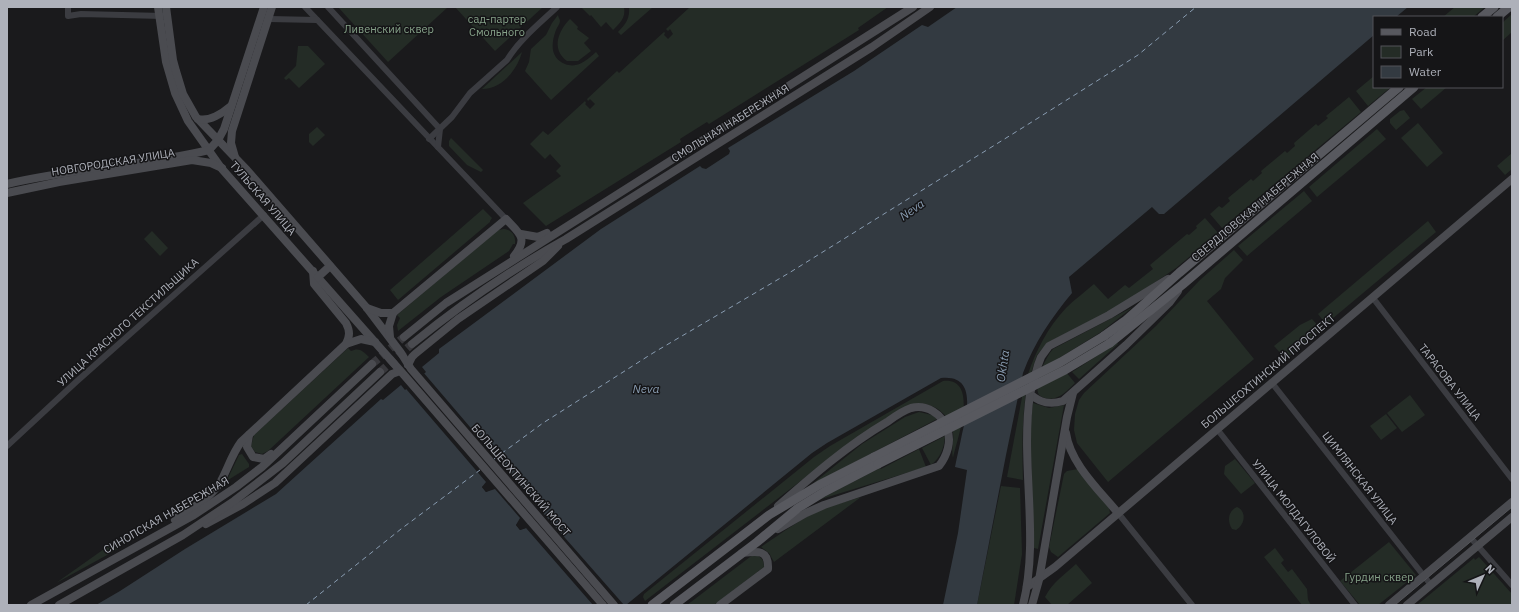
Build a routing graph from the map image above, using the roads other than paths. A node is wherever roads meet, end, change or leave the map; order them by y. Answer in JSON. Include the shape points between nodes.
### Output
{"nodes":[{"id":1,"x":68,"y":7,"type":"edge"},
{"id":2,"x":158,"y":7,"type":"edge"},
{"id":3,"x":166,"y":7,"type":"edge"},
{"id":4,"x":264,"y":7,"type":"edge"},
{"id":5,"x":272,"y":7,"type":"edge"},
{"id":6,"x":305,"y":7,"type":"edge"},
{"id":7,"x":328,"y":7,"type":"edge"},
{"id":8,"x":557,"y":7,"type":"edge"},
{"id":9,"x":913,"y":7,"type":"edge"},
{"id":10,"x":930,"y":7,"type":"edge"},
{"id":11,"x":1494,"y":7,"type":"edge"},
{"id":12,"x":1509,"y":7,"type":"edge"},
{"id":13,"x":163,"y":16,"type":"junction"},
{"id":14,"x":1483,"y":16,"type":"edge"},
{"id":15,"x":1498,"y":16,"type":"edge"},
{"id":16,"x":269,"y":19,"type":"junction"},
{"id":17,"x":317,"y":20,"type":"junction"},
{"id":18,"x":1398,"y":88,"type":"edge"},
{"id":19,"x":1413,"y":88,"type":"edge"},
{"id":20,"x":231,"y":106,"type":"junction"},
{"id":21,"x":198,"y":119,"type":"junction"},
{"id":22,"x":440,"y":129,"type":"junction"},
{"id":23,"x":429,"y":139,"type":"junction"},
{"id":24,"x":218,"y":140,"type":"junction"},
{"id":25,"x":438,"y":147,"type":"junction"},
{"id":26,"x":209,"y":150,"type":"junction"},
{"id":27,"x":235,"y":157,"type":"junction"},
{"id":28,"x":222,"y":168,"type":"junction"},
{"id":29,"x":1512,"y":179,"type":"edge"},
{"id":30,"x":7,"y":184,"type":"edge"},
{"id":31,"x":7,"y":193,"type":"edge"},
{"id":32,"x":264,"y":215,"type":"junction"},
{"id":33,"x":506,"y":219,"type":"junction"},
{"id":34,"x":567,"y":226,"type":"junction"},
{"id":35,"x":521,"y":234,"type":"junction"},
{"id":36,"x":566,"y":239,"type":"junction"},
{"id":37,"x":508,"y":263,"type":"junction"},
{"id":38,"x":330,"y":266,"type":"junction"},
{"id":39,"x":1179,"y":272,"type":"junction"},
{"id":40,"x":315,"y":274,"type":"junction"},
{"id":41,"x":1182,"y":285,"type":"junction"},
{"id":42,"x":1373,"y":298,"type":"junction"},
{"id":43,"x":367,"y":308,"type":"junction"},
{"id":44,"x":393,"y":313,"type":"junction"},
{"id":45,"x":404,"y":337,"type":"tunnel mouth"},
{"id":46,"x":390,"y":339,"type":"junction"},
{"id":47,"x":1107,"y":339,"type":"junction"},
{"id":48,"x":375,"y":343,"type":"junction"},
{"id":49,"x":346,"y":344,"type":"junction"},
{"id":50,"x":412,"y":344,"type":"tunnel mouth"},
{"id":51,"x":372,"y":364,"type":"tunnel mouth"},
{"id":52,"x":409,"y":367,"type":"junction"},
{"id":53,"x":380,"y":372,"type":"tunnel mouth"},
{"id":54,"x":402,"y":373,"type":"junction"},
{"id":55,"x":1272,"y":383,"type":"junction"},
{"id":56,"x":1074,"y":393,"type":"junction"},
{"id":57,"x":1030,"y":394,"type":"junction"},
{"id":58,"x":1065,"y":427,"type":"junction"},
{"id":59,"x":1217,"y":429,"type":"junction"},
{"id":60,"x":249,"y":435,"type":"junction"},
{"id":61,"x":288,"y":442,"type":"junction"},
{"id":62,"x":7,"y":446,"type":"edge"},
{"id":63,"x":876,"y":460,"type":"junction"},
{"id":64,"x":1512,"y":479,"type":"edge"},
{"id":65,"x":1512,"y":502,"type":"edge"},
{"id":66,"x":1118,"y":513,"type":"junction"},
{"id":67,"x":768,"y":515,"type":"junction"},
{"id":68,"x":1512,"y":517,"type":"edge"},
{"id":69,"x":198,"y":525,"type":"junction"},
{"id":70,"x":170,"y":527,"type":"junction"},
{"id":71,"x":1470,"y":537,"type":"junction"},
{"id":72,"x":757,"y":542,"type":"junction"},
{"id":73,"x":1478,"y":546,"type":"junction"},
{"id":74,"x":742,"y":553,"type":"junction"},
{"id":75,"x":1424,"y":575,"type":"junction"},
{"id":76,"x":1038,"y":580,"type":"junction"},
{"id":77,"x":1512,"y":584,"type":"edge"},
{"id":78,"x":1432,"y":585,"type":"junction"},
{"id":79,"x":1027,"y":587,"type":"junction"},
{"id":80,"x":31,"y":605,"type":"edge"},
{"id":81,"x":59,"y":605,"type":"edge"},
{"id":82,"x":603,"y":605,"type":"edge"},
{"id":83,"x":614,"y":605,"type":"edge"},
{"id":84,"x":652,"y":605,"type":"edge"},
{"id":85,"x":674,"y":605,"type":"edge"},
{"id":86,"x":720,"y":605,"type":"edge"},
{"id":87,"x":1023,"y":605,"type":"edge"},
{"id":88,"x":1032,"y":605,"type":"edge"},
{"id":89,"x":1192,"y":605,"type":"edge"},
{"id":90,"x":1355,"y":605,"type":"edge"},
{"id":91,"x":1389,"y":605,"type":"edge"},
{"id":92,"x":1407,"y":605,"type":"edge"}],
"edges":[{"from":1,"to":13,"type":"street","via":[[68,16]]},
{"from":2,"to":13,"type":"main road","name":"ТУЛЬСКАЯ УЛИЦА"},
{"from":3,"to":13,"type":"main road","name":"ТУЛЬСКАЯ УЛИЦА"},
{"from":4,"to":20,"type":"main road"},
{"from":5,"to":16,"type":"main road"},
{"from":6,"to":17,"type":"street"},
{"from":7,"to":22,"type":"street"},
{"from":8,"to":22,"type":"street","via":[[525,38],[507,60],[470,93]]},
{"from":9,"to":34,"type":"main road","name":"СМОЛЬНАЯ НАБЕРЕЖНАЯ"},
{"from":10,"to":36,"type":"main road","name":"СМОЛЬНАЯ НАБЕРЕЖНАЯ","via":[[872,47]]},
{"from":11,"to":14,"type":"main road"},
{"from":12,"to":15,"type":"main road"},
{"from":13,"to":21,"type":"main road","name":"ТУЛЬСКАЯ УЛИЦА","via":[[176,71],[184,94]]},
{"from":13,"to":26,"type":"main road","name":"ТУЛЬСКАЯ УЛИЦА","via":[[166,62],[175,93],[188,121]]},
{"from":16,"to":17,"type":"street"},
{"from":16,"to":27,"type":"main road","via":[[232,131],[231,143]]},
{"from":17,"to":23,"type":"street"},
{"from":18,"to":39,"type":"main road","name":"СВЕРДЛОВСКАЯ НАБЕРЕЖНАЯ"},
{"from":19,"to":41,"type":"main road","name":"СВЕРДЛОВСКАЯ НАБЕРЕЖНАЯ"},
{"from":20,"to":21,"type":"main road","via":[[211,118]]},
{"from":20,"to":24,"type":"main road"},
{"from":21,"to":24,"type":"main road","name":"ТУЛЬСКАЯ УЛИЦА"},
{"from":22,"to":23,"type":"street"},
{"from":22,"to":25,"type":"street"},
{"from":23,"to":25,"type":"street"},
{"from":24,"to":26,"type":"main road"},
{"from":24,"to":27,"type":"main road","name":"ТУЛЬСКАЯ УЛИЦА"},
{"from":25,"to":33,"type":"street"},
{"from":26,"to":28,"type":"main road","name":"ТУЛЬСКАЯ УЛИЦА"},
{"from":26,"to":30,"type":"main road","name":"НОВГОРОДСКАЯ УЛИЦА"},
{"from":27,"to":38,"type":"main road","name":"ТУЛЬСКАЯ УЛИЦА"},
{"from":28,"to":31,"type":"main road","name":"НОВГОРОДСКАЯ УЛИЦА","via":[[192,160]]},
{"from":28,"to":32,"type":"main road","name":"ТУЛЬСКАЯ УЛИЦА"},
{"from":29,"to":42,"type":"main road","name":"БОЛЬШЕОХТИНСКИЙ ПРОСПЕКТ"},
{"from":32,"to":40,"type":"main road","name":"ТУЛЬСКАЯ УЛИЦА"},
{"from":32,"to":62,"type":"street","name":"УЛИЦА КРАСНОГО ТЕКСТИЛЬЩИКА"},
{"from":33,"to":35,"type":"main road"},
{"from":33,"to":44,"type":"main road"},
{"from":34,"to":35,"type":"main road","via":[[560,225],[538,237]]},
{"from":34,"to":37,"type":"main road","name":"СМОЛЬНАЯ НАБЕРЕЖНАЯ"},
{"from":35,"to":37,"type":"main road","via":[[522,245]]},
{"from":36,"to":50,"type":"main road","name":"СМОЛЬНАЯ НАБЕРЕЖНАЯ","via":[[452,312]]},
{"from":36,"to":52,"type":"main road","via":[[543,261],[443,330],[412,357]]},
{"from":37,"to":45,"type":"main road","via":[[446,303]]},
{"from":38,"to":40,"type":"main road"},
{"from":38,"to":43,"type":"main road","name":"ТУЛЬСКАЯ УЛИЦА"},
{"from":39,"to":47,"type":"main road","name":"СВЕРДЛОВСКАЯ НАБЕРЕЖНАЯ"},
{"from":39,"to":57,"type":"main road","via":[[1109,315],[1049,346],[1041,357]]},
{"from":40,"to":48,"type":"main road","name":"ТУЛЬСКАЯ УЛИЦА"},
{"from":40,"to":49,"type":"main road","via":[[314,284],[346,323],[349,330]]},
{"from":41,"to":47,"type":"main road","name":"СВЕРДЛОВСКАЯ НАБЕРЕЖНАЯ"},
{"from":41,"to":56,"type":"main road","via":[[1169,303]]},
{"from":42,"to":55,"type":"main road","name":"БОЛЬШЕОХТИНСКИЙ ПРОСПЕКТ"},
{"from":42,"to":64,"type":"street","name":"ТАРАСОВА УЛИЦА"},
{"from":43,"to":44,"type":"main road","via":[[381,313]]},
{"from":43,"to":46,"type":"main road","name":"ТУЛЬСКАЯ УЛИЦА"},
{"from":44,"to":46,"type":"main road","via":[[389,326]]},
{"from":46,"to":52,"type":"main road","name":"ТУЛЬСКАЯ УЛИЦА"},
{"from":47,"to":63,"type":"main road","bridge":true},
{"from":48,"to":49,"type":"main road","via":[[361,339]]},
{"from":48,"to":54,"type":"main road","name":"ТУЛЬСКАЯ УЛИЦА"},
{"from":49,"to":60,"type":"main road"},
{"from":51,"to":61,"type":"main road","name":"СИНОПСКАЯ НАБЕРЕЖНАЯ"},
{"from":52,"to":83,"type":"main road","name":"БОЛЬШЕОХТИНСКИЙ МОСТ"},
{"from":53,"to":69,"type":"main road","name":"СИНОПСКАЯ НАБЕРЕЖНАЯ","via":[[269,475]]},
{"from":54,"to":69,"type":"main road","via":[[396,372],[389,377],[275,482],[223,516]]},
{"from":54,"to":82,"type":"main road","name":"БОЛЬШЕОХТИНСКИЙ МОСТ"},
{"from":55,"to":59,"type":"main road","name":"БОЛЬШЕОХТИНСКИЙ ПРОСПЕКТ"},
{"from":55,"to":75,"type":"street","name":"ЦИМЛЯНСКАЯ УЛИЦА"},
{"from":56,"to":57,"type":"main road","via":[[1062,401],[1049,404]]},
{"from":56,"to":58,"type":"main road","via":[[1068,407]]},
{"from":57,"to":79,"type":"main road","via":[[1026,428],[1030,540]]},
{"from":58,"to":66,"type":"main road","via":[[1076,462]]},
{"from":58,"to":76,"type":"main road"},
{"from":59,"to":66,"type":"main road","name":"БОЛЬШЕОХТИНСКИЙ ПРОСПЕКТ"},
{"from":59,"to":90,"type":"street","name":"УЛИЦА МОЛДАГУЛОВОЙ"},
{"from":60,"to":61,"type":"main road","via":[[247,448],[253,457],[258,459],[268,457]]},
{"from":60,"to":70,"type":"main road","via":[[236,448],[216,487],[201,502],[178,517]]},
{"from":61,"to":70,"type":"main road","name":"СИНОПСКАЯ НАБЕРЕЖНАЯ","via":[[262,468],[236,487]]},
{"from":63,"to":67,"type":"main road","via":[[819,485]]},
{"from":63,"to":72,"type":"main road","via":[[798,508]]},
{"from":65,"to":71,"type":"main road"},
{"from":66,"to":76,"type":"main road","name":"БОЛЬШЕОХТИНСКИЙ ПРОСПЕКТ"},
{"from":66,"to":89,"type":"street"},
{"from":67,"to":72,"type":"main road","via":[[858,440],[902,413],[914,408],[926,408],[934,411],[945,423],[948,446],[943,461],[938,466],[824,505],[789,522]]},
{"from":67,"to":84,"type":"main road"},
{"from":68,"to":73,"type":"main road"},
{"from":69,"to":81,"type":"main road","name":"СИНОПСКАЯ НАБЕРЕЖНАЯ"},
{"from":70,"to":80,"type":"main road","name":"СИНОПСКАЯ НАБЕРЕЖНАЯ"},
{"from":71,"to":73,"type":"street"},
{"from":71,"to":75,"type":"main road"},
{"from":72,"to":74,"type":"main road"},
{"from":73,"to":77,"type":"street"},
{"from":73,"to":78,"type":"main road"},
{"from":74,"to":85,"type":"main road"},
{"from":74,"to":86,"type":"main road","via":[[763,553],[769,563],[768,569]]},
{"from":75,"to":78,"type":"street","name":"ЦИМЛЯНСКАЯ УЛИЦА"},
{"from":75,"to":91,"type":"main road"},
{"from":76,"to":79,"type":"main road","name":"БОЛЬШЕОХТИНСКИЙ ПРОСПЕКТ"},
{"from":76,"to":88,"type":"main road"},
{"from":78,"to":92,"type":"main road"},
{"from":79,"to":87,"type":"main road"}]}
